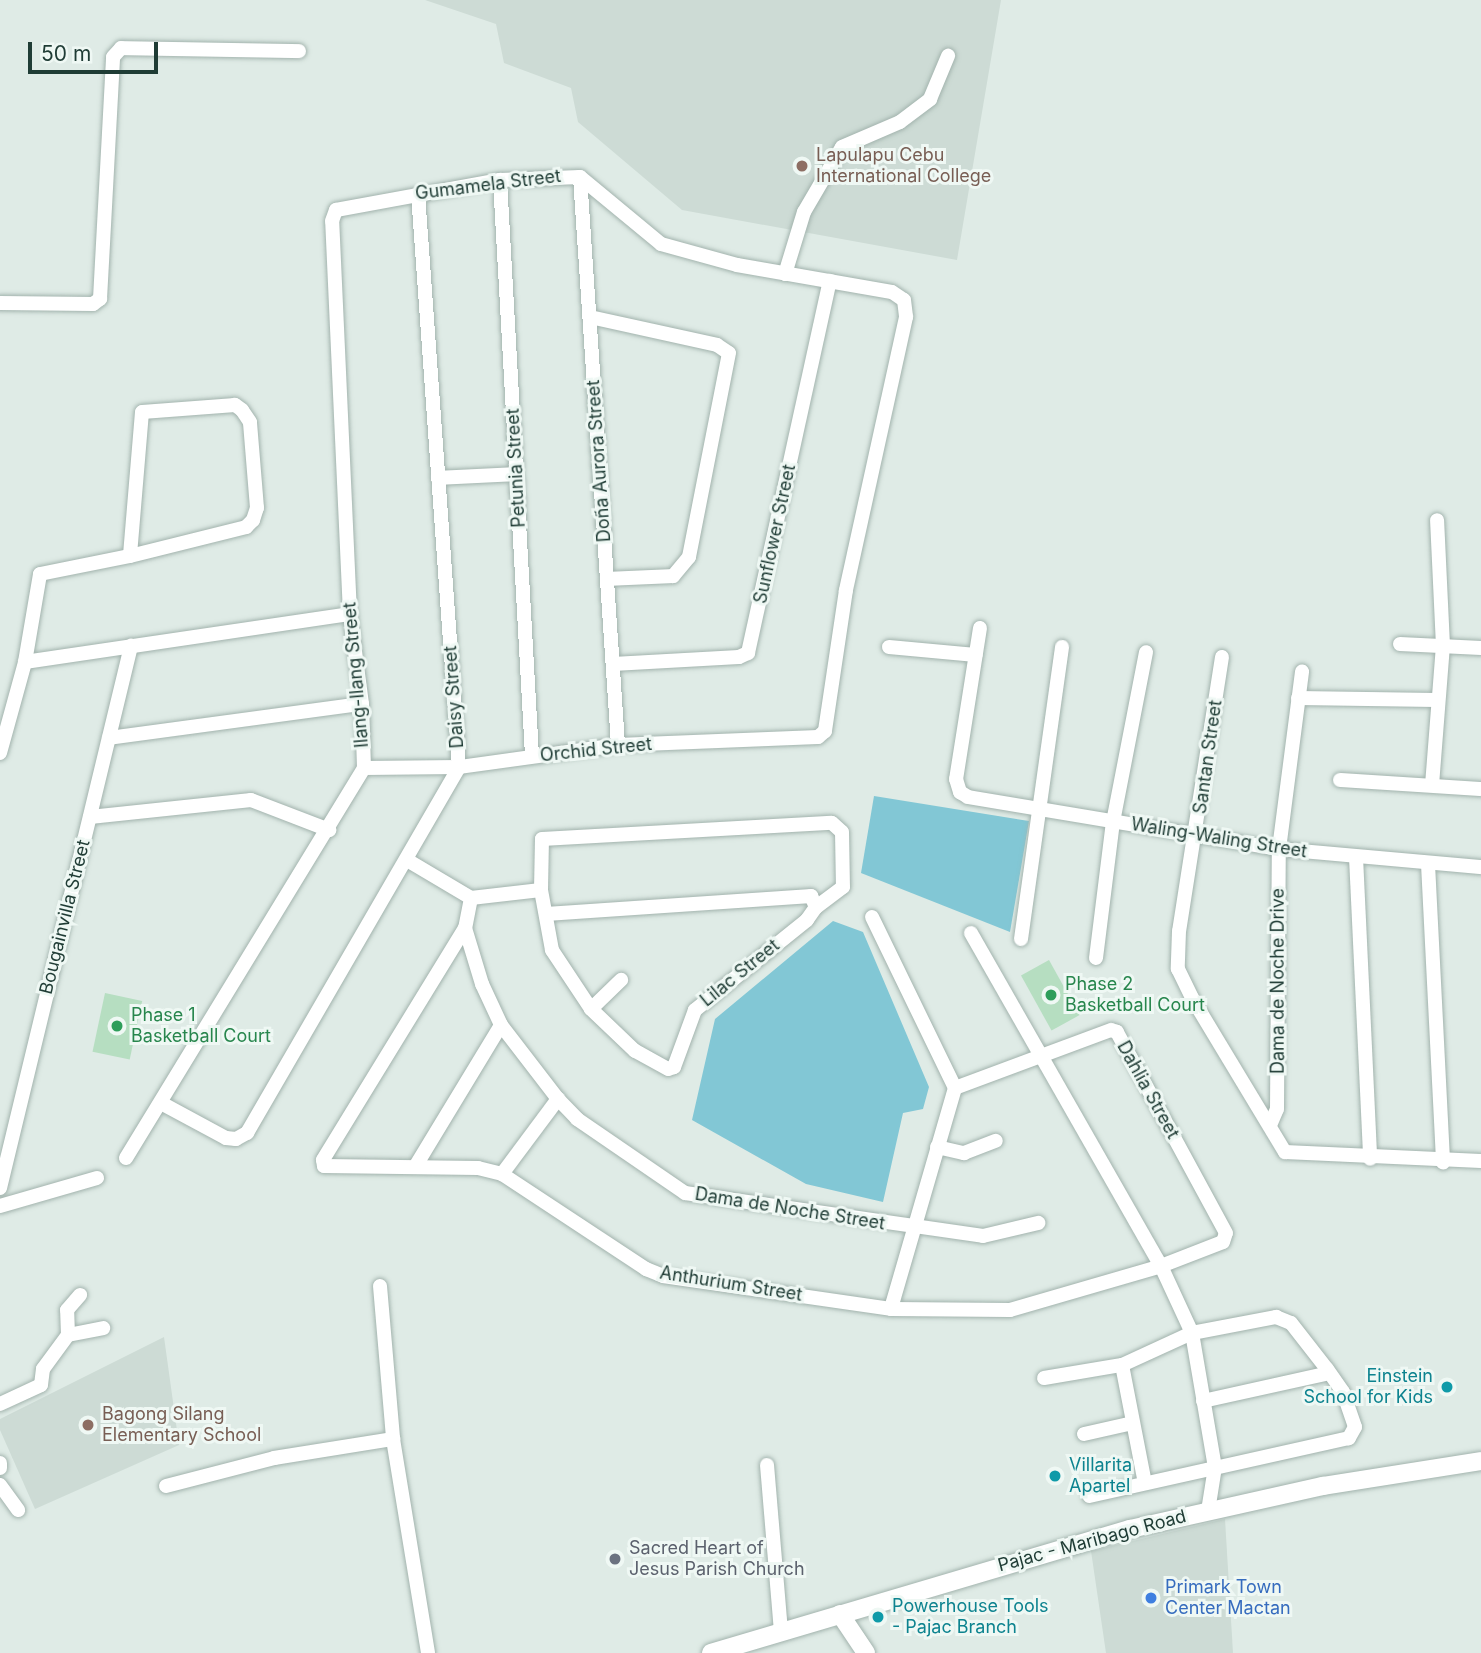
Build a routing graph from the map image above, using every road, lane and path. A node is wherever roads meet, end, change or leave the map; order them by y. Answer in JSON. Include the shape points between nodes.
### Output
{"nodes":[{"id":1,"x":299,"y":51,"type":"dead end"},
{"id":2,"x":948,"y":56,"type":"dead end"},
{"id":3,"x":580,"y":177,"type":"junction"},
{"id":4,"x":500,"y":180,"type":"junction"},
{"id":5,"x":418,"y":194,"type":"junction"},
{"id":6,"x":336,"y":210,"type":"joint"},
{"id":7,"x":785,"y":274,"type":"junction"},
{"id":8,"x":830,"y":281,"type":"junction"},
{"id":9,"x":0,"y":303,"type":"edge"},
{"id":10,"x":590,"y":317,"type":"junction"},
{"id":11,"x":516,"y":474,"type":"junction"},
{"id":12,"x":438,"y":478,"type":"junction"},
{"id":13,"x":1437,"y":520,"type":"dead end"},
{"id":14,"x":130,"y":556,"type":"junction"},
{"id":15,"x":607,"y":579,"type":"junction"},
{"id":16,"x":350,"y":614,"type":"junction"},
{"id":17,"x":980,"y":628,"type":"dead end"},
{"id":18,"x":1400,"y":644,"type":"dead end"},
{"id":19,"x":131,"y":646,"type":"junction"},
{"id":20,"x":1443,"y":646,"type":"junction"},
{"id":21,"x":889,"y":647,"type":"dead end"},
{"id":22,"x":1062,"y":647,"type":"dead end"},
{"id":23,"x":1481,"y":648,"type":"edge"},
{"id":24,"x":1146,"y":652,"type":"dead end"},
{"id":25,"x":976,"y":655,"type":"junction"},
{"id":26,"x":1222,"y":657,"type":"dead end"},
{"id":27,"x":25,"y":662,"type":"junction"},
{"id":28,"x":613,"y":664,"type":"junction"},
{"id":29,"x":1302,"y":671,"type":"dead end"},
{"id":30,"x":1298,"y":698,"type":"junction"},
{"id":31,"x":1436,"y":700,"type":"junction"},
{"id":32,"x":362,"y":704,"type":"junction"},
{"id":33,"x":825,"y":731,"type":"joint"},
{"id":34,"x":108,"y":738,"type":"junction"},
{"id":35,"x":618,"y":745,"type":"junction"},
{"id":36,"x":0,"y":752,"type":"edge"},
{"id":37,"x":532,"y":756,"type":"junction"},
{"id":38,"x":458,"y":767,"type":"junction"},
{"id":39,"x":364,"y":768,"type":"junction"},
{"id":40,"x":1340,"y":780,"type":"dead end"},
{"id":41,"x":1432,"y":785,"type":"junction"},
{"id":42,"x":1481,"y":789,"type":"edge"},
{"id":43,"x":1039,"y":808,"type":"junction"},
{"id":44,"x":90,"y":817,"type":"junction"},
{"id":45,"x":1113,"y":822,"type":"junction"},
{"id":46,"x":329,"y":830,"type":"junction"},
{"id":47,"x":1197,"y":836,"type":"junction"},
{"id":48,"x":1279,"y":849,"type":"junction"},
{"id":49,"x":1356,"y":857,"type":"junction"},
{"id":50,"x":407,"y":860,"type":"junction"},
{"id":51,"x":1428,"y":864,"type":"junction"},
{"id":52,"x":1481,"y":867,"type":"edge"},
{"id":53,"x":541,"y":890,"type":"junction"},
{"id":54,"x":471,"y":898,"type":"junction"},
{"id":55,"x":814,"y":902,"type":"junction"},
{"id":56,"x":546,"y":914,"type":"junction"},
{"id":57,"x":872,"y":917,"type":"dead end"},
{"id":58,"x":465,"y":928,"type":"junction"},
{"id":59,"x":971,"y":933,"type":"dead end"},
{"id":60,"x":1021,"y":939,"type":"dead end"},
{"id":61,"x":1096,"y":958,"type":"dead end"},
{"id":62,"x":621,"y":980,"type":"dead end"},
{"id":63,"x":591,"y":1009,"type":"junction"},
{"id":64,"x":501,"y":1025,"type":"junction"},
{"id":65,"x":1040,"y":1056,"type":"junction"},
{"id":66,"x":956,"y":1088,"type":"junction"},
{"id":67,"x":558,"y":1099,"type":"junction"},
{"id":68,"x":161,"y":1102,"type":"junction"},
{"id":69,"x":1271,"y":1123,"type":"junction"},
{"id":70,"x":996,"y":1141,"type":"dead end"},
{"id":71,"x":937,"y":1147,"type":"junction"},
{"id":72,"x":126,"y":1158,"type":"dead end"},
{"id":73,"x":1370,"y":1159,"type":"junction"},
{"id":74,"x":1481,"y":1161,"type":"edge"},
{"id":75,"x":1443,"y":1163,"type":"junction"},
{"id":76,"x":415,"y":1167,"type":"junction"},
{"id":77,"x":502,"y":1174,"type":"junction"},
{"id":78,"x":97,"y":1178,"type":"dead end"},
{"id":79,"x":0,"y":1188,"type":"edge"},
{"id":80,"x":0,"y":1206,"type":"edge"},
{"id":81,"x":1038,"y":1223,"type":"dead end"},
{"id":82,"x":915,"y":1228,"type":"junction"},
{"id":83,"x":1161,"y":1266,"type":"junction"},
{"id":84,"x":380,"y":1286,"type":"dead end"},
{"id":85,"x":80,"y":1295,"type":"dead end"},
{"id":86,"x":891,"y":1309,"type":"junction"},
{"id":87,"x":103,"y":1328,"type":"dead end"},
{"id":88,"x":1192,"y":1333,"type":"junction"},
{"id":89,"x":68,"y":1335,"type":"junction"},
{"id":90,"x":1122,"y":1365,"type":"junction"},
{"id":91,"x":1329,"y":1373,"type":"junction"},
{"id":92,"x":1044,"y":1378,"type":"dead end"},
{"id":93,"x":1203,"y":1401,"type":"junction"},
{"id":94,"x":0,"y":1404,"type":"edge"},
{"id":95,"x":1133,"y":1423,"type":"junction"},
{"id":96,"x":1084,"y":1434,"type":"dead end"},
{"id":97,"x":393,"y":1439,"type":"junction"},
{"id":98,"x":1481,"y":1461,"type":"edge"},
{"id":99,"x":767,"y":1465,"type":"dead end"},
{"id":100,"x":1215,"y":1467,"type":"junction"},
{"id":101,"x":1145,"y":1483,"type":"junction"},
{"id":102,"x":0,"y":1485,"type":"edge"},
{"id":103,"x":166,"y":1486,"type":"dead end"},
{"id":104,"x":1089,"y":1496,"type":"dead end"},
{"id":105,"x":18,"y":1510,"type":"dead end"},
{"id":106,"x":1208,"y":1511,"type":"junction"},
{"id":107,"x":840,"y":1614,"type":"junction"},
{"id":108,"x":781,"y":1631,"type":"junction"},
{"id":109,"x":428,"y":1653,"type":"edge"},
{"id":110,"x":711,"y":1653,"type":"edge"},
{"id":111,"x":866,"y":1653,"type":"edge"}],
"edges":[{"from":1,"to":9,"type":"street","via":[[121,48],[113,57],[100,299],[93,304]]},
{"from":2,"to":7,"type":"street","via":[[930,99],[900,122],[842,147],[804,212]]},
{"from":3,"to":4,"type":"street","name":"Gumamela Street"},
{"from":3,"to":7,"type":"street","name":"Gumamela Street","via":[[661,244]]},
{"from":3,"to":10,"type":"street","name":"Doña Aurora Street"},
{"from":4,"to":5,"type":"street","name":"Gumamela Street"},
{"from":4,"to":11,"type":"street","name":"Petunia Street"},
{"from":5,"to":6,"type":"street","name":"Gumamela Street"},
{"from":5,"to":12,"type":"street","name":"Daisy Street"},
{"from":6,"to":16,"type":"street","name":"Ilang-Ilang Street","via":[[332,221]]},
{"from":7,"to":8,"type":"street","name":"Gumamela Street"},
{"from":8,"to":28,"type":"street","name":"Sunflower Street","via":[[748,653]]},
{"from":8,"to":33,"type":"street","name":"Gumamela Street","via":[[892,292],[904,300],[906,317],[846,590]]},
{"from":10,"to":15,"type":"street","name":"Doña Aurora Street"},
{"from":10,"to":15,"type":"street","via":[[717,345],[729,353],[689,558],[673,576]]},
{"from":11,"to":12,"type":"street"},
{"from":11,"to":37,"type":"street","name":"Petunia Street"},
{"from":12,"to":38,"type":"street","name":"Daisy Street"},
{"from":13,"to":20,"type":"street"},
{"from":14,"to":14,"type":"street","via":[[246,527],[253,520],[257,508],[250,422],[242,410],[234,405],[142,412]]},
{"from":14,"to":27,"type":"street","via":[[40,574]]},
{"from":15,"to":28,"type":"street","name":"Doña Aurora Street"},
{"from":16,"to":19,"type":"street"},
{"from":16,"to":32,"type":"street","name":"Ilang-Ilang Street"},
{"from":17,"to":25,"type":"street"},
{"from":18,"to":20,"type":"street"},
{"from":19,"to":27,"type":"street"},
{"from":19,"to":34,"type":"street","name":"Bougainvilla Street"},
{"from":20,"to":23,"type":"street"},
{"from":20,"to":31,"type":"street"},
{"from":21,"to":25,"type":"street"},
{"from":22,"to":43,"type":"street"},
{"from":24,"to":45,"type":"street"},
{"from":25,"to":43,"type":"street","name":"Waling-Waling Street","via":[[956,779],[960,792]]},
{"from":26,"to":47,"type":"street","name":"Santan Street"},
{"from":27,"to":36,"type":"street"},
{"from":28,"to":35,"type":"street","name":"Doña Aurora Street"},
{"from":29,"to":30,"type":"street","name":"Dama de Noche Drive"},
{"from":30,"to":31,"type":"street"},
{"from":30,"to":48,"type":"street","name":"Dama de Noche Drive"},
{"from":31,"to":41,"type":"street"},
{"from":32,"to":34,"type":"street"},
{"from":32,"to":39,"type":"street","name":"Ilang-Ilang Street"},
{"from":33,"to":35,"type":"street","name":"Orchid Street","via":[[818,737]]},
{"from":34,"to":44,"type":"street","name":"Bougainvilla Street"},
{"from":35,"to":37,"type":"street","name":"Orchid Street"},
{"from":37,"to":38,"type":"street","name":"Orchid Street"},
{"from":38,"to":39,"type":"street","name":"Orchid Street"},
{"from":38,"to":50,"type":"street","name":"Daisy Street"},
{"from":39,"to":46,"type":"street","name":"Ilang-Ilang Street"},
{"from":40,"to":41,"type":"street"},
{"from":41,"to":42,"type":"street"},
{"from":43,"to":45,"type":"street","name":"Waling-Waling Street"},
{"from":43,"to":60,"type":"street"},
{"from":44,"to":46,"type":"street","via":[[251,800]]},
{"from":44,"to":79,"type":"street","name":"Bougainvilla Street"},
{"from":45,"to":47,"type":"street","name":"Waling-Waling Street"},
{"from":45,"to":61,"type":"street"},
{"from":46,"to":68,"type":"street","name":"Ilang-Ilang Street"},
{"from":47,"to":48,"type":"street","name":"Waling-Waling Street"},
{"from":47,"to":69,"type":"street","name":"Santan Street","via":[[1178,969]]},
{"from":48,"to":49,"type":"street","name":"Waling-Waling Street"},
{"from":48,"to":69,"type":"street","name":"Dama de Noche Drive","via":[[1277,1109]]},
{"from":49,"to":51,"type":"street","name":"Waling-Waling Street"},
{"from":49,"to":73,"type":"street"},
{"from":50,"to":54,"type":"street"},
{"from":50,"to":68,"type":"street","name":"Daisy Street","via":[[247,1133],[226,1138]]},
{"from":51,"to":52,"type":"street","name":"Waling-Waling Street"},
{"from":51,"to":75,"type":"street"},
{"from":53,"to":54,"type":"street"},
{"from":53,"to":55,"type":"street","name":"Lilac Street","via":[[542,839],[832,823],[842,832],[843,887]]},
{"from":53,"to":56,"type":"street","name":"Lilac Street"},
{"from":54,"to":58,"type":"street"},
{"from":55,"to":56,"type":"street"},
{"from":55,"to":63,"type":"street","name":"Lilac Street","via":[[695,1010],[674,1067],[657,1067]]},
{"from":56,"to":63,"type":"street","name":"Lilac Street","via":[[552,950]]},
{"from":57,"to":66,"type":"street"},
{"from":58,"to":64,"type":"street","name":"Dama de Noche Street","via":[[482,984]]},
{"from":58,"to":76,"type":"street","name":"Anthurium Street","via":[[323,1160],[324,1167]]},
{"from":59,"to":65,"type":"street"},
{"from":62,"to":63,"type":"street"},
{"from":64,"to":67,"type":"street","name":"Dama de Noche Street"},
{"from":64,"to":76,"type":"street"},
{"from":65,"to":66,"type":"street","name":"Dahlia Street"},
{"from":65,"to":83,"type":"street"},
{"from":65,"to":83,"type":"street","name":"Dahlia Street","via":[[1111,1030],[1117,1032],[1226,1233],[1223,1242]]},
{"from":66,"to":71,"type":"street"},
{"from":67,"to":77,"type":"street"},
{"from":67,"to":82,"type":"street","name":"Dama de Noche Street","via":[[577,1119],[685,1193]]},
{"from":68,"to":72,"type":"street","name":"Ilang-Ilang Street"},
{"from":69,"to":73,"type":"street","name":"Santan Street","via":[[1282,1148],[1290,1154]]},
{"from":70,"to":71,"type":"street","via":[[964,1153]]},
{"from":71,"to":82,"type":"street"},
{"from":73,"to":75,"type":"street"},
{"from":74,"to":75,"type":"street"},
{"from":76,"to":77,"type":"street","name":"Anthurium Street","via":[[478,1168]]},
{"from":77,"to":86,"type":"street","name":"Anthurium Street","via":[[663,1276]]},
{"from":78,"to":80,"type":"street"},
{"from":81,"to":82,"type":"street","name":"Dama de Noche Street","via":[[984,1236]]},
{"from":82,"to":86,"type":"street"},
{"from":83,"to":86,"type":"street","name":"Anthurium Street","via":[[1010,1310]]},
{"from":83,"to":88,"type":"street"},
{"from":84,"to":97,"type":"street"},
{"from":85,"to":89,"type":"street","via":[[67,1310]]},
{"from":87,"to":89,"type":"street"},
{"from":88,"to":90,"type":"street"},
{"from":88,"to":91,"type":"street","via":[[1254,1318],[1284,1318]]},
{"from":88,"to":93,"type":"street"},
{"from":89,"to":94,"type":"street","via":[[43,1369],[41,1385]]},
{"from":90,"to":92,"type":"street"},
{"from":90,"to":95,"type":"street"},
{"from":91,"to":93,"type":"street"},
{"from":91,"to":100,"type":"street","via":[[1343,1392],[1355,1434]]},
{"from":93,"to":100,"type":"street"},
{"from":95,"to":96,"type":"street"},
{"from":95,"to":101,"type":"street"},
{"from":97,"to":103,"type":"street","via":[[274,1458]]},
{"from":97,"to":109,"type":"street"},
{"from":98,"to":106,"type":"street","name":"Pajac - Maribago Road","via":[[1323,1486]]},
{"from":99,"to":108,"type":"street"},
{"from":100,"to":101,"type":"street"},
{"from":100,"to":106,"type":"street"},
{"from":101,"to":104,"type":"street"},
{"from":102,"to":105,"type":"street"},
{"from":106,"to":107,"type":"street","name":"Pajac - Maribago Road","via":[[1036,1554]]},
{"from":107,"to":108,"type":"street","name":"Pajac - Maribago Road"},
{"from":107,"to":111,"type":"street"},
{"from":108,"to":110,"type":"street","name":"Pajac - Maribago Road"}]}
